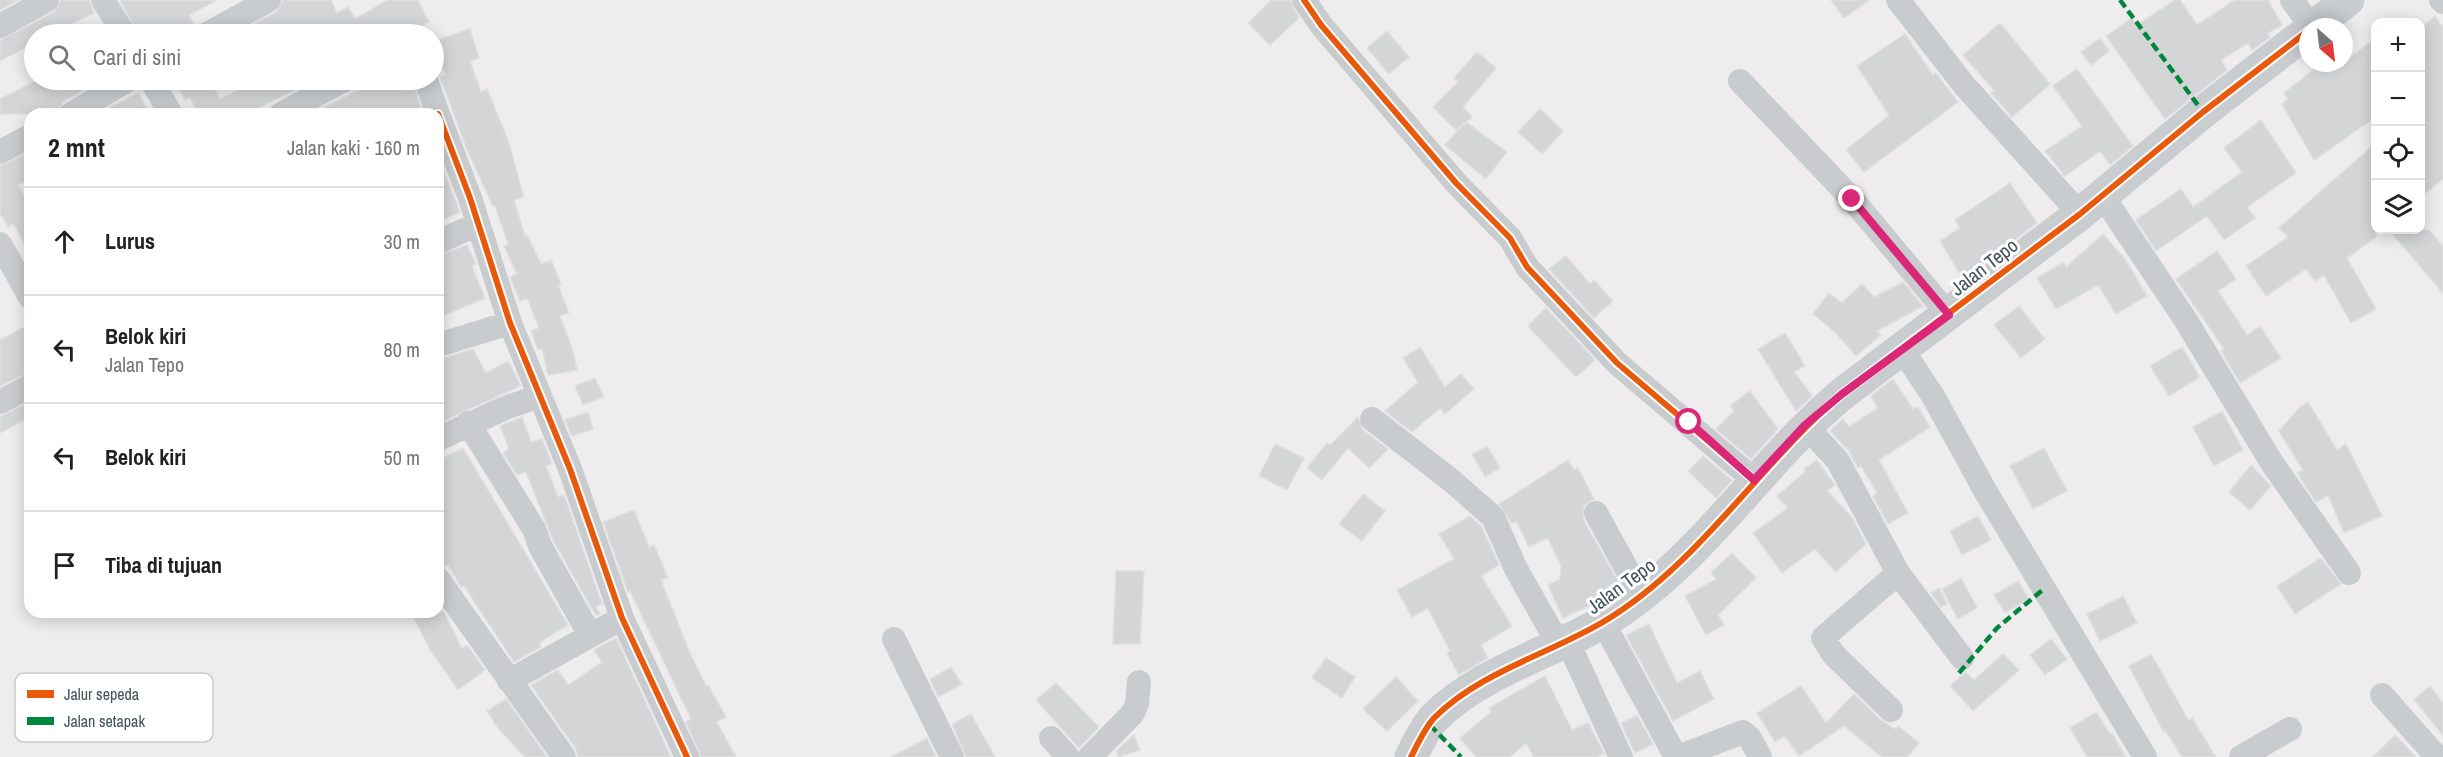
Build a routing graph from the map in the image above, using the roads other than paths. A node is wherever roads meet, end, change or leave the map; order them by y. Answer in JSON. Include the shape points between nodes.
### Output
{"nodes":[{"id":1,"x":47,"y":0,"type":"edge"},
{"id":2,"x":102,"y":0,"type":"edge"},
{"id":3,"x":269,"y":0,"type":"edge"},
{"id":4,"x":1304,"y":0,"type":"edge"},
{"id":5,"x":1898,"y":0,"type":"edge"},
{"id":6,"x":2292,"y":0,"type":"edge"},
{"id":7,"x":2348,"y":0,"type":"edge"},
{"id":8,"x":2305,"y":18,"type":"edge"},
{"id":9,"x":2324,"y":18,"type":"edge"},
{"id":10,"x":118,"y":24,"type":"edge"},
{"id":11,"x":225,"y":24,"type":"edge"},
{"id":12,"x":0,"y":26,"type":"edge"},
{"id":13,"x":2299,"y":38,"type":"edge"},
{"id":14,"x":1740,"y":81,"type":"dead end"},
{"id":15,"x":111,"y":90,"type":"edge"},
{"id":16,"x":157,"y":90,"type":"edge"},
{"id":17,"x":325,"y":90,"type":"edge"},
{"id":18,"x":430,"y":90,"type":"edge"},
{"id":19,"x":80,"y":108,"type":"edge"},
{"id":20,"x":167,"y":108,"type":"edge"},
{"id":21,"x":292,"y":108,"type":"edge"},
{"id":22,"x":436,"y":108,"type":"edge"},
{"id":23,"x":24,"y":139,"type":"edge"},
{"id":24,"x":444,"y":145,"type":"edge"},
{"id":25,"x":0,"y":152,"type":"edge"},
{"id":26,"x":2091,"y":205,"type":"junction"},
{"id":27,"x":478,"y":224,"type":"junction"},
{"id":28,"x":444,"y":239,"type":"edge"},
{"id":29,"x":0,"y":244,"type":"edge"},
{"id":30,"x":15,"y":271,"type":"edge"},
{"id":31,"x":24,"y":287,"type":"edge"},
{"id":32,"x":1949,"y":315,"type":"junction"},
{"id":33,"x":510,"y":323,"type":"junction"},
{"id":34,"x":444,"y":343,"type":"edge"},
{"id":35,"x":1902,"y":349,"type":"junction"},
{"id":36,"x":24,"y":389,"type":"edge"},
{"id":37,"x":540,"y":396,"type":"junction"},
{"id":38,"x":0,"y":402,"type":"edge"},
{"id":39,"x":1372,"y":419,"type":"dead end"},
{"id":40,"x":468,"y":423,"type":"junction"},
{"id":41,"x":1805,"y":425,"type":"junction"},
{"id":42,"x":444,"y":436,"type":"edge"},
{"id":43,"x":1754,"y":480,"type":"junction"},
{"id":44,"x":1596,"y":513,"type":"dead end"},
{"id":45,"x":1898,"y":573,"type":"junction"},
{"id":46,"x":2349,"y":573,"type":"dead end"},
{"id":47,"x":444,"y":588,"type":"edge"},
{"id":48,"x":1641,"y":595,"type":"junction"},
{"id":49,"x":622,"y":618,"type":"junction"},
{"id":50,"x":1603,"y":622,"type":"junction"},
{"id":51,"x":590,"y":635,"type":"junction"},
{"id":52,"x":894,"y":639,"type":"dead end"},
{"id":53,"x":1563,"y":642,"type":"junction"},
{"id":54,"x":1962,"y":658,"type":"dead end"},
{"id":55,"x":509,"y":681,"type":"junction"},
{"id":56,"x":1139,"y":682,"type":"dead end"},
{"id":57,"x":2382,"y":695,"type":"dead end"},
{"id":58,"x":1891,"y":710,"type":"dead end"},
{"id":59,"x":2290,"y":729,"type":"dead end"},
{"id":60,"x":1051,"y":738,"type":"dead end"},
{"id":61,"x":1417,"y":755,"type":"edge"},
{"id":62,"x":564,"y":757,"type":"edge"},
{"id":63,"x":687,"y":757,"type":"edge"},
{"id":64,"x":952,"y":757,"type":"edge"},
{"id":65,"x":1068,"y":757,"type":"edge"},
{"id":66,"x":1090,"y":757,"type":"edge"},
{"id":67,"x":1621,"y":757,"type":"edge"},
{"id":68,"x":1677,"y":757,"type":"edge"},
{"id":69,"x":1760,"y":757,"type":"edge"},
{"id":70,"x":2145,"y":757,"type":"edge"},
{"id":71,"x":2241,"y":757,"type":"edge"},
{"id":72,"x":2437,"y":757,"type":"edge"}],
"edges":[{"from":1,"to":12,"type":"street"},
{"from":2,"to":10,"type":"street"},
{"from":3,"to":11,"type":"street"},
{"from":4,"to":43,"type":"street","via":[[1321,26],[1456,183],[1510,238],[1535,276],[1617,363]]},
{"from":5,"to":26,"type":"street","via":[[1964,85]]},
{"from":6,"to":8,"type":"street"},
{"from":7,"to":9,"type":"street"},
{"from":13,"to":26,"type":"street","name":"Jalan Tepo"},
{"from":14,"to":32,"type":"street","via":[[1852,199]]},
{"from":15,"to":19,"type":"street"},
{"from":16,"to":20,"type":"street"},
{"from":17,"to":21,"type":"street"},
{"from":18,"to":22,"type":"street"},
{"from":23,"to":25,"type":"street"},
{"from":24,"to":27,"type":"street"},
{"from":26,"to":32,"type":"street","name":"Jalan Tepo"},
{"from":26,"to":46,"type":"street","via":[[2185,319],[2272,463]]},
{"from":27,"to":28,"type":"street"},
{"from":27,"to":33,"type":"street"},
{"from":29,"to":30,"type":"street"},
{"from":30,"to":31,"type":"street"},
{"from":32,"to":35,"type":"street","name":"Jalan Tepo"},
{"from":33,"to":34,"type":"street"},
{"from":33,"to":37,"type":"street"},
{"from":35,"to":41,"type":"street","name":"Jalan Tepo"},
{"from":35,"to":70,"type":"street"},
{"from":36,"to":38,"type":"street"},
{"from":37,"to":40,"type":"street"},
{"from":37,"to":49,"type":"street"},
{"from":39,"to":53,"type":"street","via":[[1493,517],[1516,569]]},
{"from":40,"to":42,"type":"street"},
{"from":40,"to":51,"type":"street","via":[[534,529]]},
{"from":41,"to":43,"type":"street","name":"Jalan Tepo"},
{"from":41,"to":45,"type":"street","via":[[1838,461]]},
{"from":43,"to":48,"type":"street","name":"Jalan Tepo","via":[[1692,551]]},
{"from":44,"to":48,"type":"street"},
{"from":45,"to":54,"type":"street"},
{"from":45,"to":58,"type":"street","via":[[1823,638],[1834,655]]},
{"from":47,"to":55,"type":"street"},
{"from":48,"to":50,"type":"street","name":"Jalan Tepo"},
{"from":49,"to":51,"type":"street"},
{"from":49,"to":63,"type":"street"},
{"from":50,"to":53,"type":"street","name":"Jalan Tepo"},
{"from":50,"to":68,"type":"street"},
{"from":51,"to":55,"type":"street"},
{"from":52,"to":64,"type":"street"},
{"from":53,"to":61,"type":"street","name":"Jalan Tepo","via":[[1452,702],[1433,720]]},
{"from":53,"to":67,"type":"street"},
{"from":55,"to":62,"type":"street"},
{"from":56,"to":66,"type":"street","via":[[1133,713]]},
{"from":57,"to":72,"type":"street"},
{"from":59,"to":71,"type":"street"},
{"from":60,"to":65,"type":"street"},
{"from":68,"to":69,"type":"street","via":[[1743,732]]}]}
